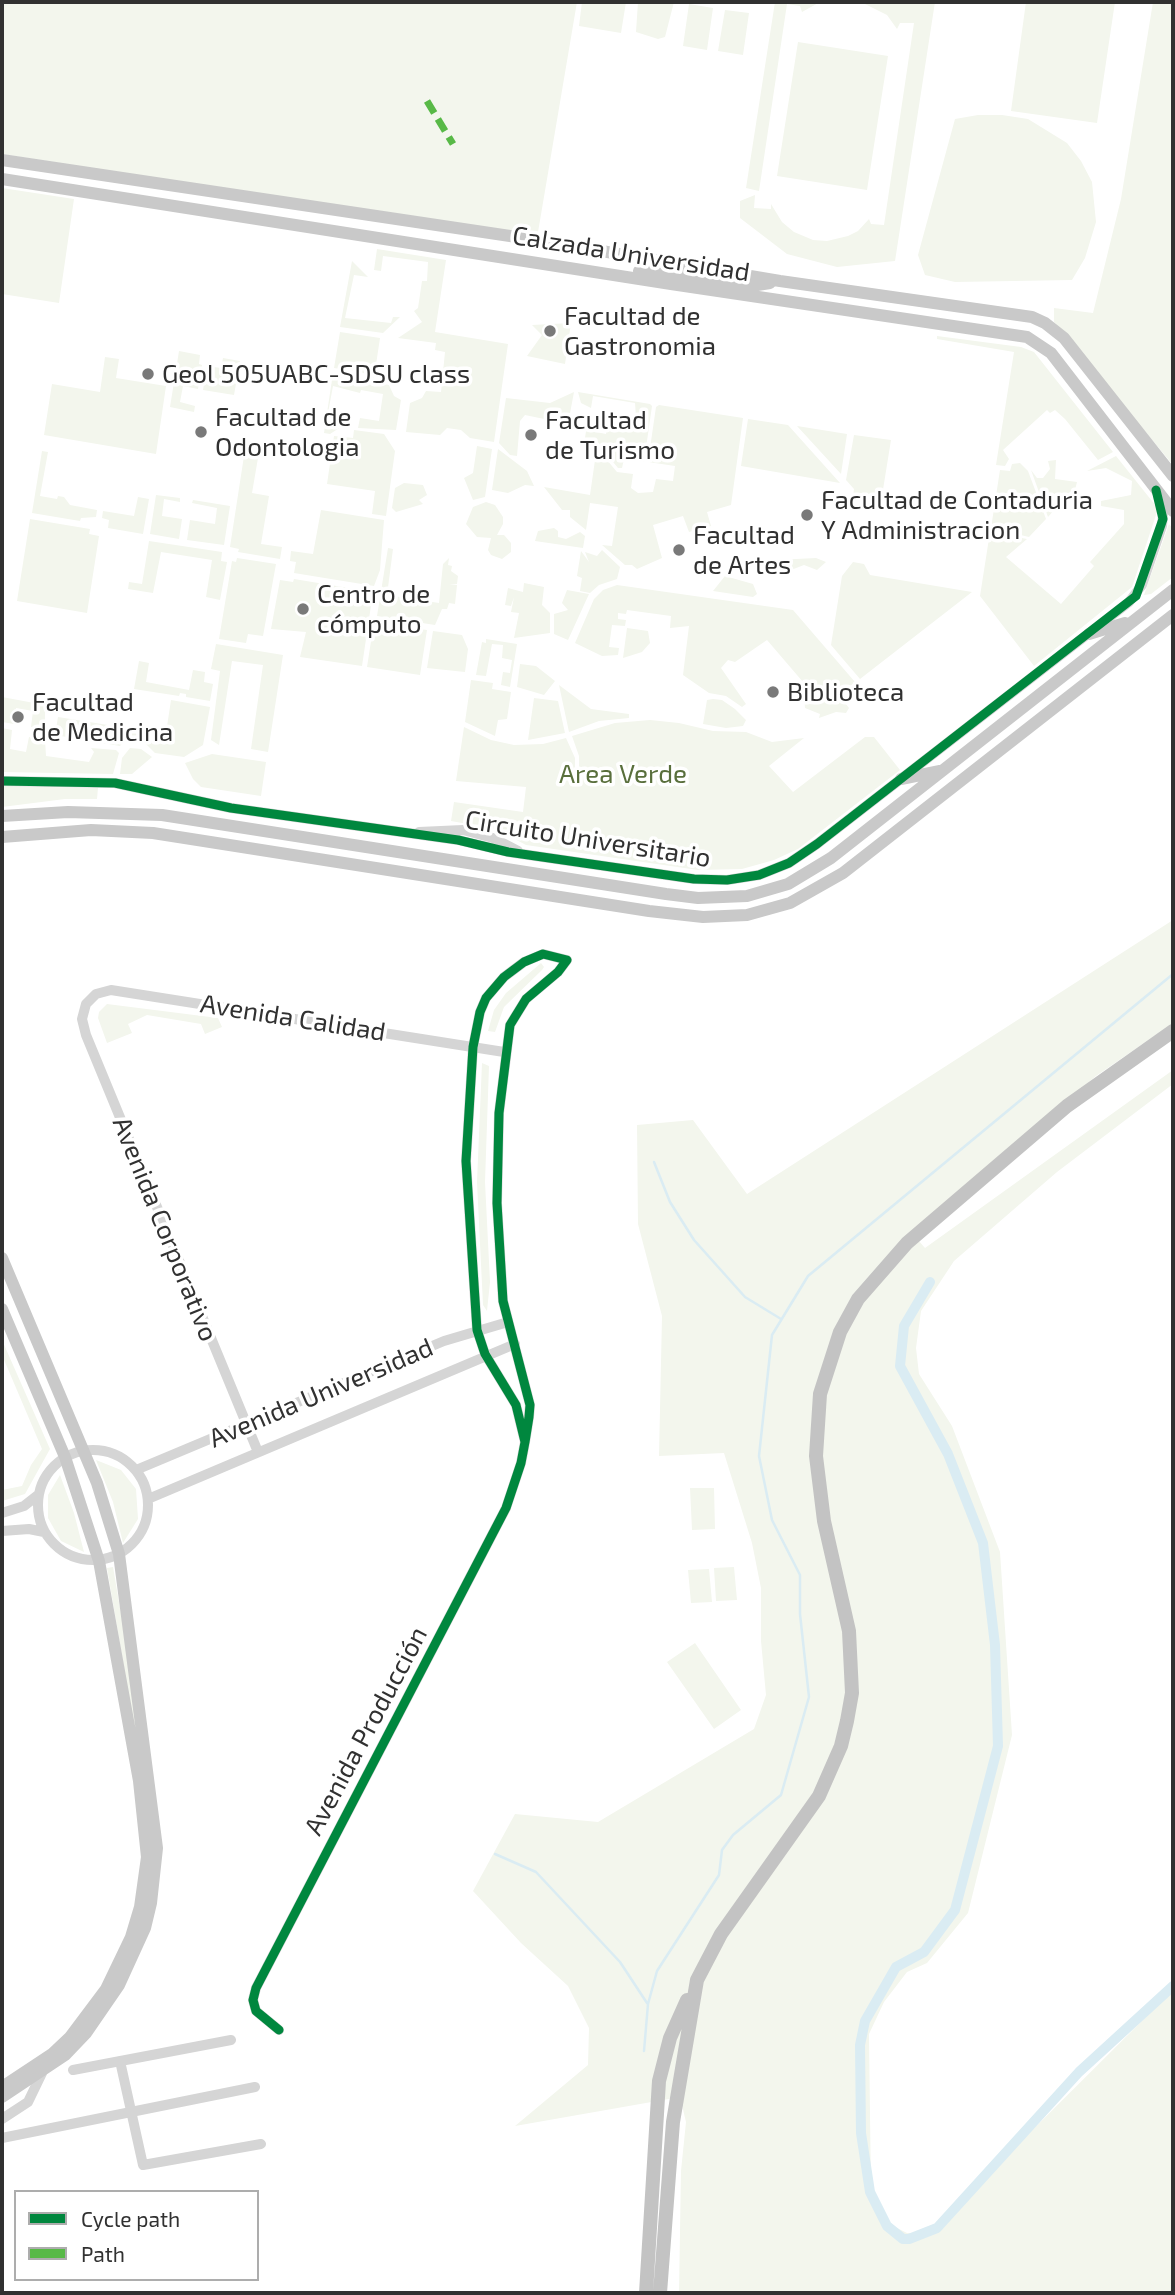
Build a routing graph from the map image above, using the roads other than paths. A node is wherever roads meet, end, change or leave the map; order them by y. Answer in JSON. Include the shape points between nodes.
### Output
{"nodes":[{"id":1,"x":2,"y":160,"type":"edge"},
{"id":2,"x":2,"y":179,"type":"edge"},
{"id":3,"x":213,"y":193,"type":"junction"},
{"id":4,"x":204,"y":211,"type":"junction"},
{"id":5,"x":583,"y":270,"type":"junction"},
{"id":6,"x":780,"y":281,"type":"junction"},
{"id":7,"x":878,"y":295,"type":"junction"},
{"id":8,"x":876,"y":313,"type":"junction"},
{"id":9,"x":1173,"y":476,"type":"edge"},
{"id":10,"x":1156,"y":490,"type":"junction"},
{"id":11,"x":1173,"y":511,"type":"edge"},
{"id":12,"x":1173,"y":590,"type":"edge"},
{"id":13,"x":1173,"y":615,"type":"edge"},
{"id":14,"x":1132,"y":621,"type":"junction"},
{"id":15,"x":1089,"y":634,"type":"junction"},
{"id":16,"x":1080,"y":662,"type":"junction"},
{"id":17,"x":1092,"y":677,"type":"junction"},
{"id":18,"x":944,"y":770,"type":"junction"},
{"id":19,"x":901,"y":779,"type":"junction"},
{"id":20,"x":2,"y":781,"type":"edge"},
{"id":21,"x":2,"y":816,"type":"edge"},
{"id":22,"x":2,"y":837,"type":"edge"},
{"id":23,"x":86,"y":1004,"type":"joint"},
{"id":24,"x":1173,"y":1031,"type":"edge"},
{"id":25,"x":1173,"y":1038,"type":"edge"},
{"id":26,"x":473,"y":1047,"type":"junction"},
{"id":27,"x":1147,"y":1049,"type":"junction"},
{"id":28,"x":504,"y":1052,"type":"junction"},
{"id":29,"x":2,"y":1258,"type":"edge"},
{"id":30,"x":22,"y":1309,"type":"junction"},
{"id":31,"x":3,"y":1313,"type":"edge"},
{"id":32,"x":508,"y":1322,"type":"junction"},
{"id":33,"x":477,"y":1330,"type":"junction"},
{"id":34,"x":515,"y":1345,"type":"junction"},
{"id":35,"x":485,"y":1354,"type":"junction"},
{"id":36,"x":246,"y":1423,"type":"junction"},
{"id":37,"x":525,"y":1442,"type":"junction"},
{"id":38,"x":83,"y":1451,"type":"junction"},
{"id":39,"x":258,"y":1452,"type":"junction"},
{"id":40,"x":65,"y":1457,"type":"junction"},
{"id":41,"x":136,"y":1471,"type":"junction"},
{"id":42,"x":38,"y":1495,"type":"junction"},
{"id":43,"x":148,"y":1499,"type":"junction"},
{"id":44,"x":2,"y":1513,"type":"edge"},
{"id":45,"x":2,"y":1531,"type":"edge"},
{"id":46,"x":44,"y":1532,"type":"junction"},
{"id":47,"x":119,"y":1554,"type":"junction"},
{"id":48,"x":99,"y":1561,"type":"junction"},
{"id":49,"x":279,"y":2030,"type":"dead end"},
{"id":50,"x":231,"y":2040,"type":"dead end"},
{"id":51,"x":120,"y":2061,"type":"junction"},
{"id":52,"x":73,"y":2070,"type":"dead end"},
{"id":53,"x":42,"y":2073,"type":"junction"},
{"id":54,"x":2,"y":2087,"type":"edge"},
{"id":55,"x":255,"y":2087,"type":"dead end"},
{"id":56,"x":2,"y":2097,"type":"edge"},
{"id":57,"x":131,"y":2112,"type":"junction"},
{"id":58,"x":6,"y":2117,"type":"edge"},
{"id":59,"x":15,"y":2135,"type":"junction"},
{"id":60,"x":2,"y":2138,"type":"edge"},
{"id":61,"x":261,"y":2144,"type":"dead end"},
{"id":62,"x":655,"y":2256,"type":"junction"},
{"id":63,"x":646,"y":2293,"type":"edge"},
{"id":64,"x":660,"y":2293,"type":"edge"}],
"edges":[{"from":1,"to":3,"type":"main road","name":"Calzada Universidad"},
{"from":2,"to":4,"type":"main road","name":"Calzada Universidad"},
{"from":3,"to":4,"type":"main road"},
{"from":3,"to":6,"type":"main road","name":"Calzada Universidad"},
{"from":4,"to":5,"type":"main road","name":"Calzada Universidad"},
{"from":5,"to":6,"type":"main road","via":[[610,268],[751,286]]},
{"from":5,"to":8,"type":"main road","name":"Calzada Universidad"},
{"from":6,"to":7,"type":"main road","name":"Calzada Universidad"},
{"from":7,"to":8,"type":"street"},
{"from":7,"to":9,"type":"main road","name":"Calzada Universidad","via":[[1016,313],[1045,323],[1064,338]]},
{"from":8,"to":10,"type":"main road","name":"Calzada Universidad","via":[[1036,341],[1051,354]]},
{"from":10,"to":11,"type":"main road","name":"Calzada Universidad"},
{"from":10,"to":15,"type":"street","name":"Circuito Universitario","via":[[1163,519],[1142,585],[1129,602]]},
{"from":12,"to":14,"type":"main road"},
{"from":13,"to":17,"type":"main road"},
{"from":14,"to":15,"type":"main road"},
{"from":14,"to":16,"type":"main road"},
{"from":15,"to":19,"type":"street","name":"Circuito Universitario"},
{"from":16,"to":17,"type":"main road"},
{"from":16,"to":18,"type":"main road"},
{"from":17,"to":22,"type":"main road","via":[[843,873],[790,903],[747,915],[703,917],[649,911],[153,833],[91,830]]},
{"from":18,"to":19,"type":"main road"},
{"from":18,"to":21,"type":"main road","via":[[807,874],[768,891],[724,898],[666,894],[162,815]]},
{"from":19,"to":20,"type":"street","name":"Circuito Universitario","via":[[789,863],[744,878],[694,879],[231,808],[106,782]]},
{"from":23,"to":26,"type":"street","name":"Avenida Calidad","via":[[96,994],[111,990]]},
{"from":23,"to":36,"type":"street","name":"Avenida Corporativo","via":[[82,1018],[86,1035]]},
{"from":24,"to":27,"type":"highway"},
{"from":25,"to":27,"type":"street"},
{"from":26,"to":28,"type":"street","name":"Avenida Calidad"},
{"from":26,"to":28,"type":"street","name":"Avenida Producción","via":[[480,1012],[503,977],[543,954],[567,960],[520,1007]]},
{"from":26,"to":33,"type":"street","name":"Avenida Producción","via":[[466,1161]]},
{"from":27,"to":62,"type":"highway","via":[[1067,1106],[907,1243],[858,1299],[840,1332],[820,1394],[816,1456],[824,1521],[849,1631],[852,1693],[847,1721],[819,1796],[721,1934],[670,2038],[659,2081]]},
{"from":28,"to":32,"type":"street","name":"Avenida Producción","via":[[497,1203]]},
{"from":29,"to":30,"type":"main road"},
{"from":30,"to":31,"type":"main road"},
{"from":30,"to":38,"type":"main road"},
{"from":31,"to":40,"type":"main road"},
{"from":32,"to":33,"type":"street","name":"Avenida Universidad"},
{"from":32,"to":34,"type":"street","name":"Avenida Producción"},
{"from":33,"to":35,"type":"street","name":"Avenida Producción"},
{"from":33,"to":36,"type":"street","name":"Avenida Universidad"},
{"from":34,"to":35,"type":"street","name":"Avenida Universidad"},
{"from":34,"to":37,"type":"street","name":"Avenida Producción","via":[[530,1405]]},
{"from":35,"to":37,"type":"street","name":"Avenida Producción","via":[[516,1405]]},
{"from":35,"to":39,"type":"street","name":"Avenida Universidad"},
{"from":36,"to":39,"type":"street","name":"Avenida Corporativo"},
{"from":36,"to":41,"type":"street","name":"Avenida Universidad"},
{"from":37,"to":49,"type":"street","name":"Avenida Producción","via":[[506,1507],[256,1988],[256,2011]]},
{"from":38,"to":40,"type":"street"},
{"from":38,"to":41,"type":"street","via":[[113,1454]]},
{"from":38,"to":47,"type":"main road"},
{"from":39,"to":43,"type":"street","name":"Avenida Universidad"},
{"from":40,"to":42,"type":"street","via":[[47,1473]]},
{"from":40,"to":48,"type":"main road"},
{"from":41,"to":43,"type":"street"},
{"from":42,"to":44,"type":"street","via":[[24,1506]]},
{"from":42,"to":46,"type":"street"},
{"from":43,"to":47,"type":"street","via":[[139,1537]]},
{"from":45,"to":46,"type":"street"},
{"from":46,"to":48,"type":"street","via":[[73,1557]]},
{"from":47,"to":48,"type":"street"},
{"from":47,"to":53,"type":"main road","via":[[155,1816],[151,1903],[134,1957],[114,1994],[86,2033]]},
{"from":48,"to":54,"type":"main road","via":[[145,1821],[147,1857],[140,1907],[119,1965],[88,2015],[52,2053]]},
{"from":50,"to":51,"type":"street"},
{"from":51,"to":52,"type":"street"},
{"from":51,"to":57,"type":"street"},
{"from":53,"to":56,"type":"main road"},
{"from":53,"to":58,"type":"street","via":[[28,2102]]},
{"from":55,"to":57,"type":"street"},
{"from":57,"to":59,"type":"street"},
{"from":57,"to":61,"type":"street","via":[[144,2165]]},
{"from":58,"to":59,"type":"street"},
{"from":59,"to":60,"type":"street"},
{"from":62,"to":63,"type":"highway"},
{"from":62,"to":64,"type":"highway"}]}
